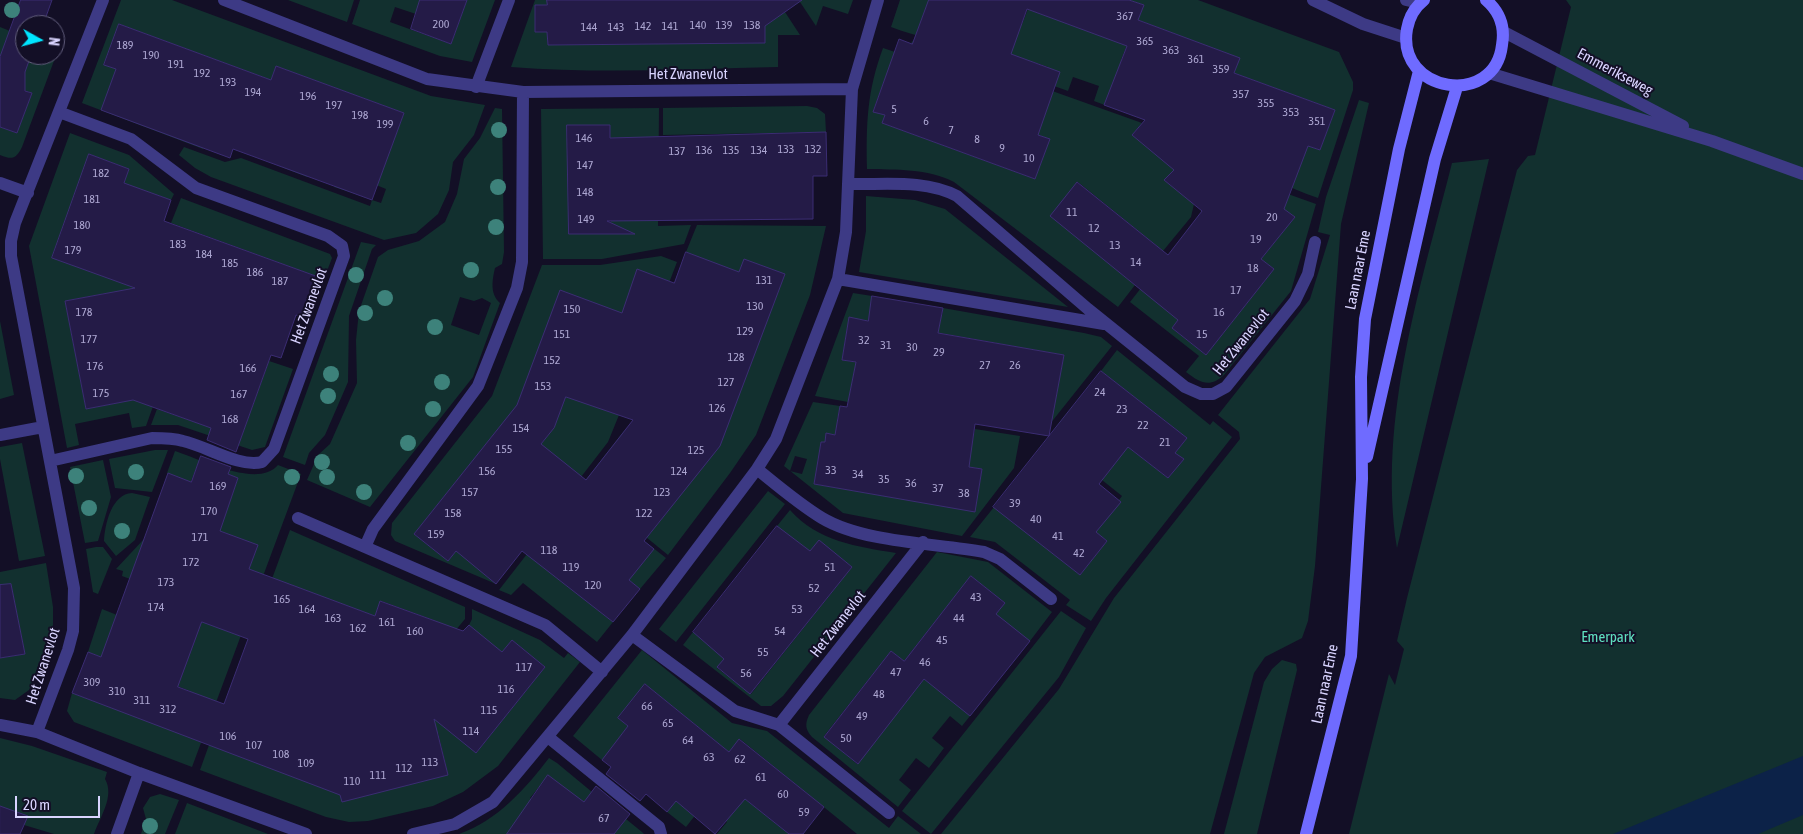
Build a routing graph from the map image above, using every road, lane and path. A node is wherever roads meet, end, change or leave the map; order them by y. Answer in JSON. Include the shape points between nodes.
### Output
{"nodes":[{"id":1,"x":103,"y":0,"type":"edge"},
{"id":2,"x":224,"y":0,"type":"edge"},
{"id":3,"x":509,"y":0,"type":"edge"},
{"id":4,"x":878,"y":0,"type":"edge"},
{"id":5,"x":1313,"y":0,"type":"edge"},
{"id":6,"x":1406,"y":0,"type":"edge"},
{"id":7,"x":1488,"y":0,"type":"edge"},
{"id":8,"x":1422,"y":2,"type":"edge"},
{"id":9,"x":1504,"y":32,"type":"junction"},
{"id":10,"x":1406,"y":38,"type":"junction"},
{"id":11,"x":1420,"y":71,"type":"junction"},
{"id":12,"x":1490,"y":73,"type":"junction"},
{"id":13,"x":476,"y":87,"type":"junction"},
{"id":14,"x":1457,"y":87,"type":"junction"},
{"id":15,"x":852,"y":89,"type":"junction"},
{"id":16,"x":523,"y":92,"type":"junction"},
{"id":17,"x":59,"y":112,"type":"junction"},
{"id":18,"x":1712,"y":141,"type":"junction"},
{"id":19,"x":1803,"y":174,"type":"edge"},
{"id":20,"x":0,"y":183,"type":"edge"},
{"id":21,"x":848,"y":184,"type":"junction"},
{"id":22,"x":28,"y":193,"type":"junction"},
{"id":23,"x":1315,"y":242,"type":"dead end"},
{"id":24,"x":838,"y":279,"type":"junction"},
{"id":25,"x":1107,"y":324,"type":"junction"},
{"id":26,"x":43,"y":427,"type":"junction"},
{"id":27,"x":0,"y":435,"type":"edge"},
{"id":28,"x":50,"y":461,"type":"junction"},
{"id":29,"x":757,"y":469,"type":"junction"},
{"id":30,"x":1362,"y":479,"type":"junction"},
{"id":31,"x":298,"y":518,"type":"dead end"},
{"id":32,"x":923,"y":542,"type":"junction"},
{"id":33,"x":365,"y":548,"type":"junction"},
{"id":34,"x":1052,"y":599,"type":"dead end"},
{"id":35,"x":632,"y":635,"type":"junction"},
{"id":36,"x":602,"y":672,"type":"junction"},
{"id":37,"x":0,"y":725,"type":"edge"},
{"id":38,"x":779,"y":725,"type":"junction"},
{"id":39,"x":37,"y":732,"type":"junction"},
{"id":40,"x":548,"y":737,"type":"junction"},
{"id":41,"x":139,"y":773,"type":"junction"},
{"id":42,"x":889,"y":813,"type":"dead end"},
{"id":43,"x":117,"y":834,"type":"edge"},
{"id":44,"x":306,"y":834,"type":"edge"},
{"id":45,"x":413,"y":834,"type":"edge"},
{"id":46,"x":661,"y":834,"type":"edge"},
{"id":47,"x":1306,"y":834,"type":"edge"}],
"edges":[{"from":1,"to":17,"type":"street","name":"Het Zwanevlot"},
{"from":2,"to":13,"type":"street","name":"Het Zwanevlot","via":[[427,79]]},
{"from":3,"to":13,"type":"street"},
{"from":4,"to":15,"type":"street"},
{"from":5,"to":10,"type":"street","via":[[1363,24]]},
{"from":6,"to":8,"type":"street"},
{"from":7,"to":9,"type":"street","via":[[1499,15]]},
{"from":8,"to":10,"type":"street","via":[[1409,20]]},
{"from":9,"to":12,"type":"street","via":[[1501,54]]},
{"from":9,"to":18,"type":"street","name":"Emmerikseweg"},
{"from":10,"to":11,"type":"street","via":[[1412,62]]},
{"from":11,"to":14,"type":"street","via":[[1437,83]]},
{"from":11,"to":30,"type":"street","name":"Laan naar Eme","via":[[1399,149],[1365,319],[1361,377]]},
{"from":12,"to":14,"type":"street","via":[[1474,83]]},
{"from":12,"to":18,"type":"street","name":"Emmerikseweg"},
{"from":13,"to":16,"type":"street","name":"Het Zwanevlot"},
{"from":14,"to":30,"type":"street","name":"Laan naar Eme","via":[[1435,159]]},
{"from":15,"to":16,"type":"street","name":"Het Zwanevlot"},
{"from":15,"to":21,"type":"street"},
{"from":16,"to":33,"type":"street","via":[[522,262],[517,288],[478,386],[373,529]]},
{"from":17,"to":22,"type":"street","name":"Het Zwanevlot"},
{"from":17,"to":28,"type":"street","name":"Het Zwanevlot","via":[[131,139],[196,188],[328,236],[342,246],[344,256],[274,450],[262,462],[247,463],[169,438],[152,438]]},
{"from":18,"to":19,"type":"street","name":"Emmerikseweg"},
{"from":20,"to":22,"type":"street"},
{"from":21,"to":24,"type":"street","via":[[846,232]]},
{"from":21,"to":25,"type":"street","name":"Het Zwanevlot","via":[[921,185],[941,188],[957,196]]},
{"from":22,"to":26,"type":"street","name":"Het Zwanevlot","via":[[15,223],[11,256]]},
{"from":23,"to":25,"type":"street","name":"Het Zwanevlot","via":[[1308,274],[1295,301],[1226,387],[1213,394],[1201,394],[1185,387]]},
{"from":24,"to":25,"type":"street","name":"Het Zwanevlot"},
{"from":24,"to":29,"type":"street","via":[[780,430]]},
{"from":26,"to":27,"type":"street"},
{"from":26,"to":28,"type":"street","name":"Het Zwanevlot"},
{"from":28,"to":39,"type":"street","name":"Het Zwanevlot","via":[[74,588],[75,611],[68,650]]},
{"from":29,"to":32,"type":"street","via":[[823,518],[840,526],[878,536]]},
{"from":29,"to":35,"type":"street"},
{"from":30,"to":47,"type":"street","name":"Laan naar Eme","via":[[1350,656]]},
{"from":31,"to":33,"type":"street"},
{"from":32,"to":34,"type":"street","via":[[984,552],[1000,559]]},
{"from":32,"to":38,"type":"street","name":"Het Zwanevlot"},
{"from":33,"to":36,"type":"street","via":[[545,624]]},
{"from":35,"to":36,"type":"street"},
{"from":35,"to":38,"type":"street","via":[[735,711]]},
{"from":36,"to":40,"type":"street"},
{"from":37,"to":39,"type":"street"},
{"from":38,"to":42,"type":"street"},
{"from":39,"to":41,"type":"street"},
{"from":40,"to":45,"type":"street","via":[[493,802],[455,824]]},
{"from":40,"to":46,"type":"street","via":[[659,827]]},
{"from":41,"to":43,"type":"street"},
{"from":41,"to":44,"type":"street"}]}
